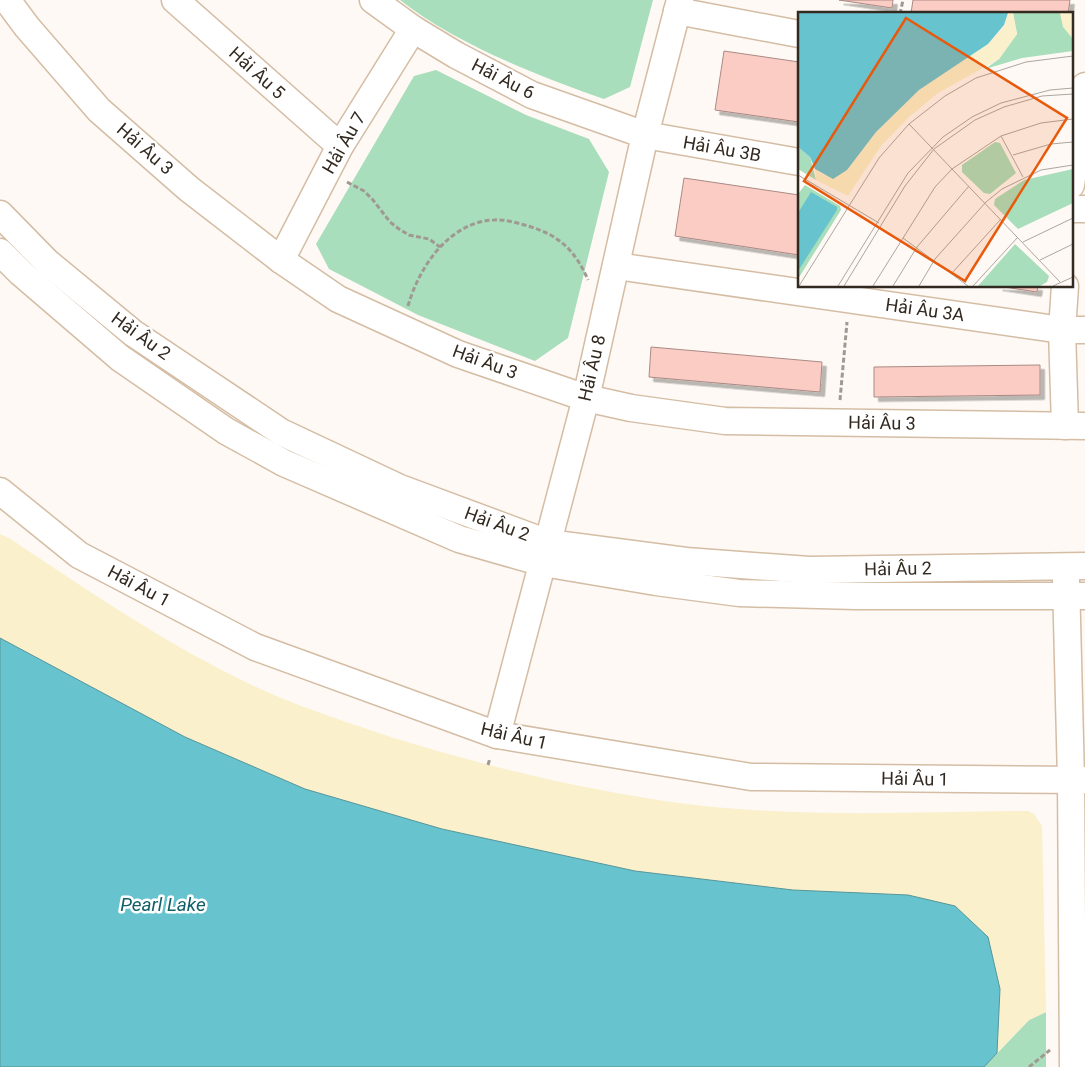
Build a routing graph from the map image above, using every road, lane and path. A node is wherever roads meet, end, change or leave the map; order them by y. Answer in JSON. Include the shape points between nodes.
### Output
{"nodes":[{"id":1,"x":8,"y":0,"type":"edge"},
{"id":2,"x":175,"y":0,"type":"edge"},
{"id":3,"x":373,"y":0,"type":"edge"},
{"id":4,"x":679,"y":6,"type":"edge"},
{"id":5,"x":413,"y":29,"type":"junction"},
{"id":6,"x":798,"y":34,"type":"edge"},
{"id":7,"x":1072,"y":85,"type":"edge"},
{"id":8,"x":1085,"y":87,"type":"edge"},
{"id":9,"x":645,"y":135,"type":"junction"},
{"id":10,"x":340,"y":146,"type":"junction"},
{"id":11,"x":798,"y":162,"type":"edge"},
{"id":12,"x":1072,"y":178,"type":"edge"},
{"id":13,"x":343,"y":180,"type":"dead end"},
{"id":14,"x":1072,"y":209,"type":"edge"},
{"id":15,"x":1085,"y":209,"type":"edge"},
{"id":16,"x":0,"y":214,"type":"edge"},
{"id":17,"x":440,"y":247,"type":"junction"},
{"id":18,"x":0,"y":252,"type":"edge"},
{"id":19,"x":281,"y":260,"type":"junction"},
{"id":20,"x":616,"y":266,"type":"junction"},
{"id":21,"x":590,"y":286,"type":"dead end"},
{"id":22,"x":1064,"y":288,"type":"edge"},
{"id":23,"x":407,"y":308,"type":"dead end"},
{"id":24,"x":848,"y":314,"type":"dead end"},
{"id":25,"x":1074,"y":330,"type":"edge"},
{"id":26,"x":586,"y":398,"type":"junction"},
{"id":27,"x":839,"y":407,"type":"dead end"},
{"id":28,"x":1075,"y":426,"type":"edge"},
{"id":29,"x":0,"y":491,"type":"edge"},
{"id":30,"x":545,"y":553,"type":"junction"},
{"id":31,"x":1075,"y":566,"type":"edge"},
{"id":32,"x":1076,"y":596,"type":"edge"},
{"id":33,"x":494,"y":746,"type":"junction"},
{"id":34,"x":488,"y":765,"type":"dead end"},
{"id":35,"x":1078,"y":780,"type":"edge"},
{"id":36,"x":1054,"y":1046,"type":"dead end"},
{"id":37,"x":1029,"y":1067,"type":"edge"},
{"id":38,"x":1073,"y":1067,"type":"edge"}],
"edges":[{"from":1,"to":19,"type":"street","name":"Hải Âu 3","via":[[27,27],[100,110],[189,189]]},
{"from":2,"to":10,"type":"street","name":"Hải Âu 5"},
{"from":3,"to":5,"type":"street","name":"Hải Âu 6"},
{"from":4,"to":6,"type":"street"},
{"from":4,"to":9,"type":"street","name":"Hải Âu 8"},
{"from":5,"to":9,"type":"street","name":"Hải Âu 6","via":[[532,94]]},
{"from":5,"to":10,"type":"street","name":"Hải Âu 7"},
{"from":7,"to":8,"type":"street"},
{"from":8,"to":12,"type":"street"},
{"from":9,"to":11,"type":"street","name":"Hải Âu 3B"},
{"from":9,"to":20,"type":"street","name":"Hải Âu 8"},
{"from":10,"to":19,"type":"street","name":"Hải Âu 7"},
{"from":13,"to":17,"type":"path","via":[[364,191],[399,229],[430,239]]},
{"from":14,"to":15,"type":"street"},
{"from":16,"to":30,"type":"street","name":"Hải Âu 2","via":[[47,262],[133,333],[281,432]]},
{"from":17,"to":21,"type":"path","via":[[452,235],[480,223],[494,220],[520,224],[551,235],[569,248],[580,262]]},
{"from":17,"to":23,"type":"path","via":[[416,280]]},
{"from":18,"to":30,"type":"street","name":"Hải Âu 2","via":[[120,358],[226,431],[284,463],[460,539]]},
{"from":19,"to":26,"type":"street","name":"Hải Âu 3","via":[[338,299],[450,350]]},
{"from":20,"to":25,"type":"street","name":"Hải Âu 3A"},
{"from":20,"to":26,"type":"street","name":"Hải Âu 8"},
{"from":22,"to":25,"type":"street"},
{"from":24,"to":27,"type":"path"},
{"from":25,"to":28,"type":"street"},
{"from":26,"to":28,"type":"street","name":"Hải Âu 3","via":[[631,408],[725,421]]},
{"from":26,"to":30,"type":"street","name":"Hải Âu 8"},
{"from":29,"to":33,"type":"street","name":"Hải Âu 1","via":[[79,555],[255,647]]},
{"from":30,"to":31,"type":"street","name":"Hải Âu 2","via":[[809,570]]},
{"from":30,"to":32,"type":"street","name":"Hải Âu 2","via":[[656,582],[738,593]]},
{"from":30,"to":33,"type":"street","name":"Hải Âu 8"},
{"from":31,"to":32,"type":"street"},
{"from":32,"to":35,"type":"street"},
{"from":33,"to":34,"type":"path"},
{"from":33,"to":35,"type":"street","name":"Hải Âu 1","via":[[751,777]]},
{"from":35,"to":38,"type":"street"},
{"from":36,"to":37,"type":"path"}]}
